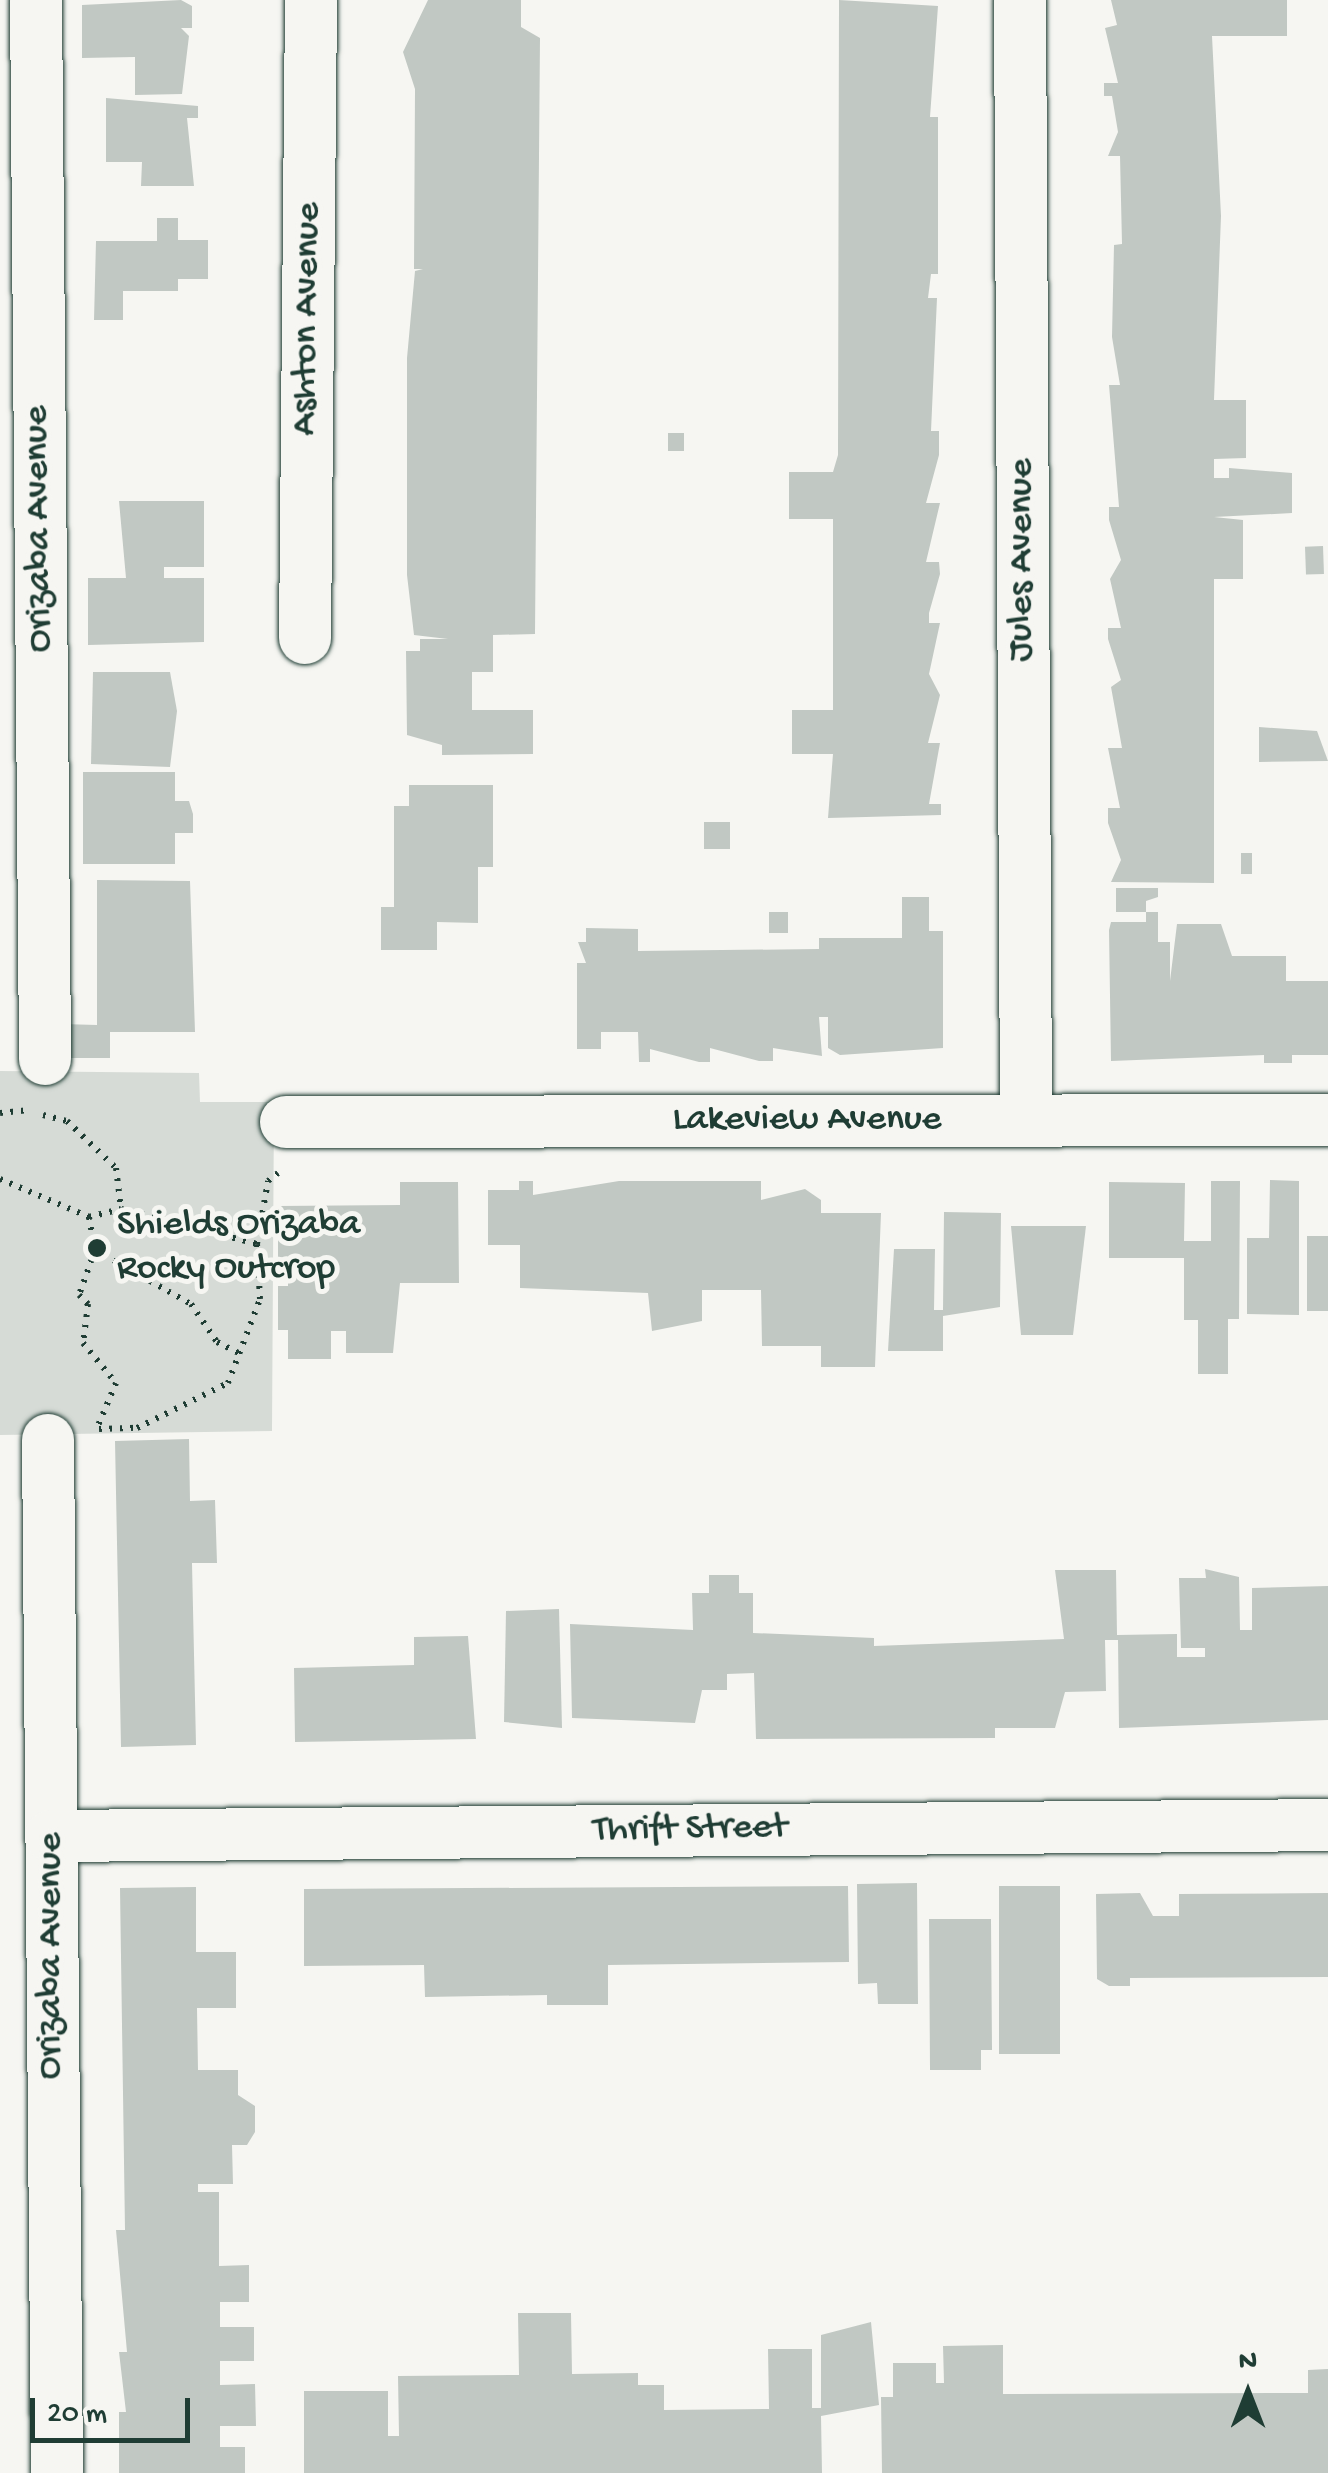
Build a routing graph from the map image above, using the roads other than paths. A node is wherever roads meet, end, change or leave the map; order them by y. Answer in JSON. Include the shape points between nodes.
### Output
{"nodes":[{"id":1,"x":36,"y":0,"type":"edge"},
{"id":2,"x":311,"y":0,"type":"edge"},
{"id":3,"x":1020,"y":0,"type":"edge"},
{"id":4,"x":305,"y":638,"type":"dead end"},
{"id":5,"x":45,"y":1059,"type":"dead end"},
{"id":6,"x":1026,"y":1120,"type":"junction"},
{"id":7,"x":1328,"y":1120,"type":"edge"},
{"id":8,"x":286,"y":1122,"type":"road end"},
{"id":9,"x":48,"y":1440,"type":"road end"},
{"id":10,"x":1328,"y":1825,"type":"edge"},
{"id":11,"x":51,"y":1836,"type":"junction"},
{"id":12,"x":57,"y":2473,"type":"edge"}],
"edges":[{"from":1,"to":5,"type":"street","name":"Orizaba Avenue"},
{"from":2,"to":4,"type":"street","name":"Ashton Avenue"},
{"from":3,"to":6,"type":"street","name":"Jules Avenue"},
{"from":6,"to":7,"type":"street","name":"Lakeview Avenue"},
{"from":6,"to":8,"type":"street","name":"Lakeview Avenue"},
{"from":9,"to":11,"type":"street","name":"Orizaba Avenue"},
{"from":10,"to":11,"type":"street","name":"Thrift Street"},
{"from":11,"to":12,"type":"street","name":"Orizaba Avenue"}]}
